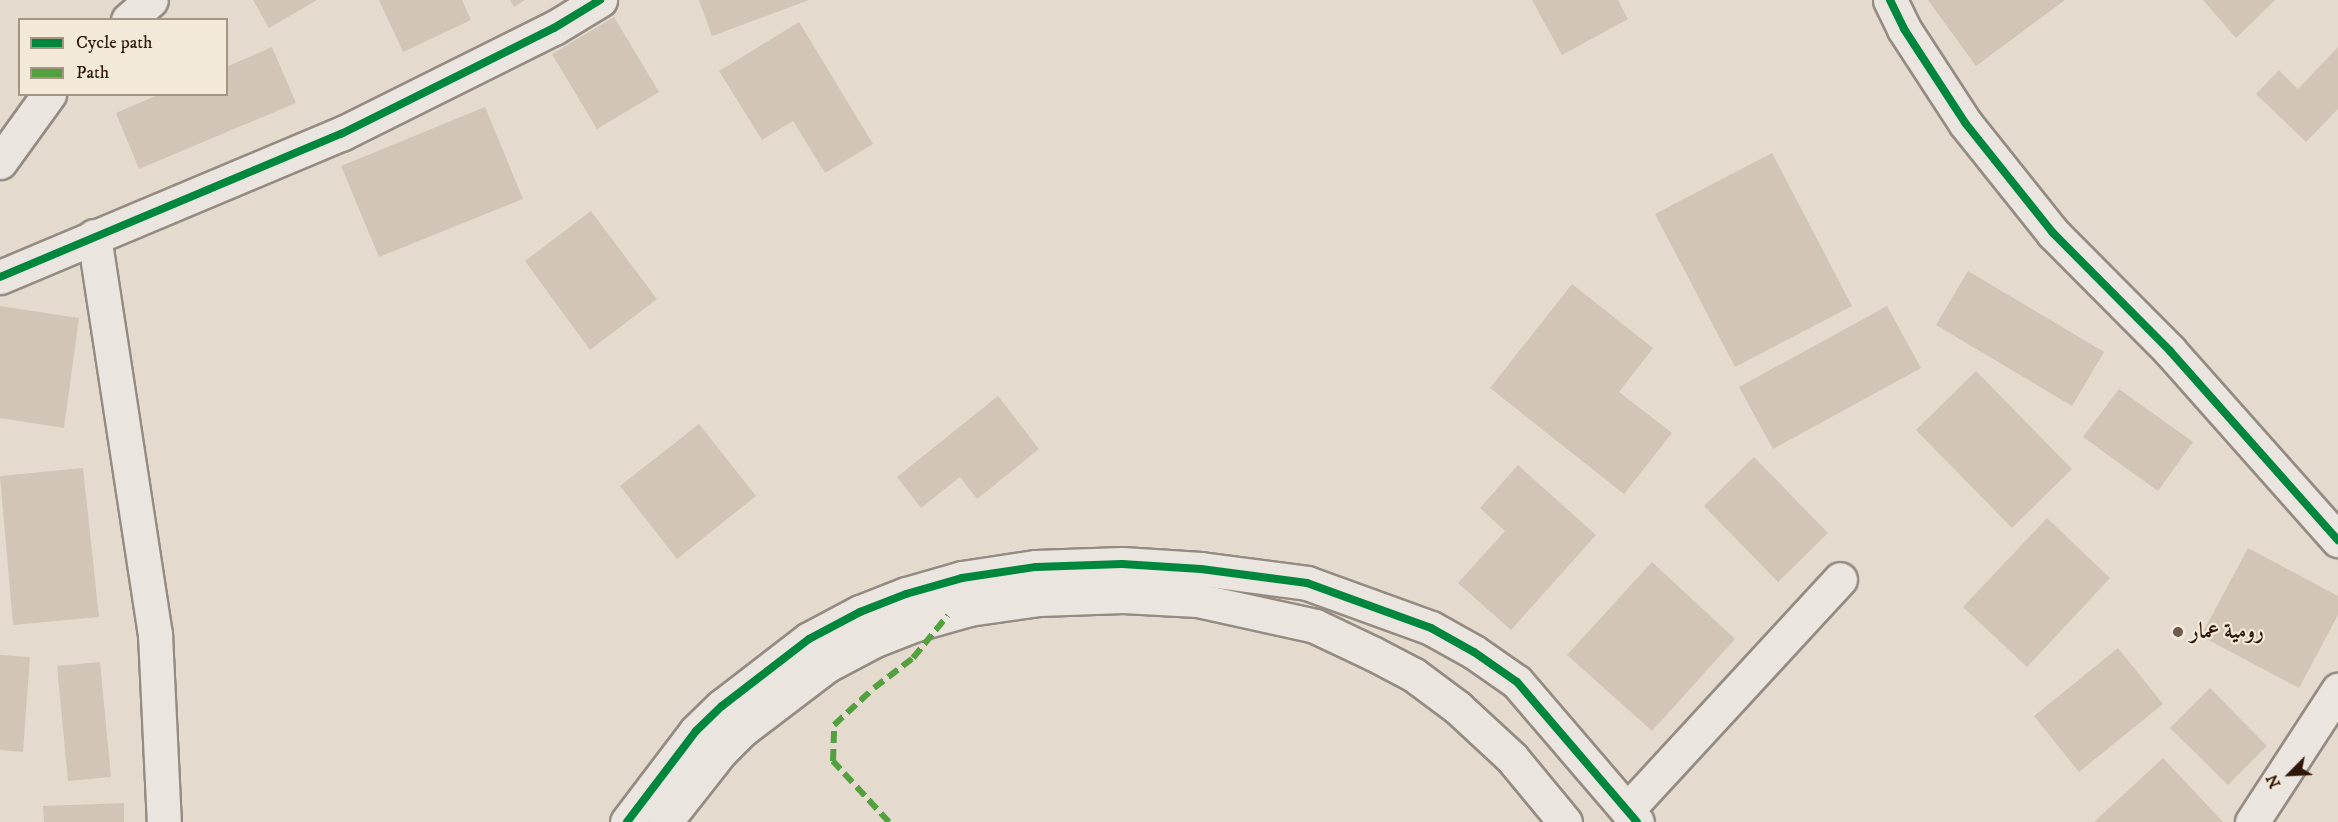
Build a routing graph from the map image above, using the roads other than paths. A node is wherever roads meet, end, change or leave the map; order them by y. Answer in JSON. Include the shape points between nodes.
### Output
{"nodes":[{"id":1,"x":152,"y":0,"type":"edge"},
{"id":2,"x":600,"y":0,"type":"edge"},
{"id":3,"x":1890,"y":0,"type":"edge"},
{"id":4,"x":130,"y":18,"type":"edge"},
{"id":5,"x":48,"y":96,"type":"edge"},
{"id":6,"x":0,"y":162,"type":"edge"},
{"id":7,"x":94,"y":236,"type":"junction"},
{"id":8,"x":0,"y":277,"type":"edge"},
{"id":9,"x":2338,"y":540,"type":"edge"},
{"id":10,"x":1840,"y":579,"type":"dead end"},
{"id":11,"x":2338,"y":690,"type":"edge"},
{"id":12,"x":1632,"y":816,"type":"edge"},
{"id":13,"x":164,"y":822,"type":"edge"},
{"id":14,"x":627,"y":822,"type":"edge"},
{"id":15,"x":665,"y":822,"type":"edge"},
{"id":16,"x":1565,"y":822,"type":"edge"},
{"id":17,"x":2252,"y":822,"type":"edge"}],
"edges":[{"from":1,"to":4,"type":"street"},
{"from":2,"to":7,"type":"street","via":[[554,28],[341,134]]},
{"from":3,"to":9,"type":"street","via":[[1904,29],[1966,124],[2047,225],[2170,351]]},
{"from":5,"to":6,"type":"street"},
{"from":7,"to":8,"type":"street"},
{"from":7,"to":13,"type":"street","via":[[154,634]]},
{"from":10,"to":12,"type":"street"},
{"from":11,"to":17,"type":"street"},
{"from":12,"to":14,"type":"street","via":[[1517,682],[1431,628],[1307,583],[1201,569],[1122,564],[1036,567],[962,578],[860,612],[809,639],[722,706],[696,731]]},
{"from":15,"to":16,"type":"street","via":[[742,730],[826,666],[873,641],[969,609],[1039,598],[1123,596],[1197,600],[1315,626],[1374,654],[1414,675],[1457,707],[1512,758]]}]}
